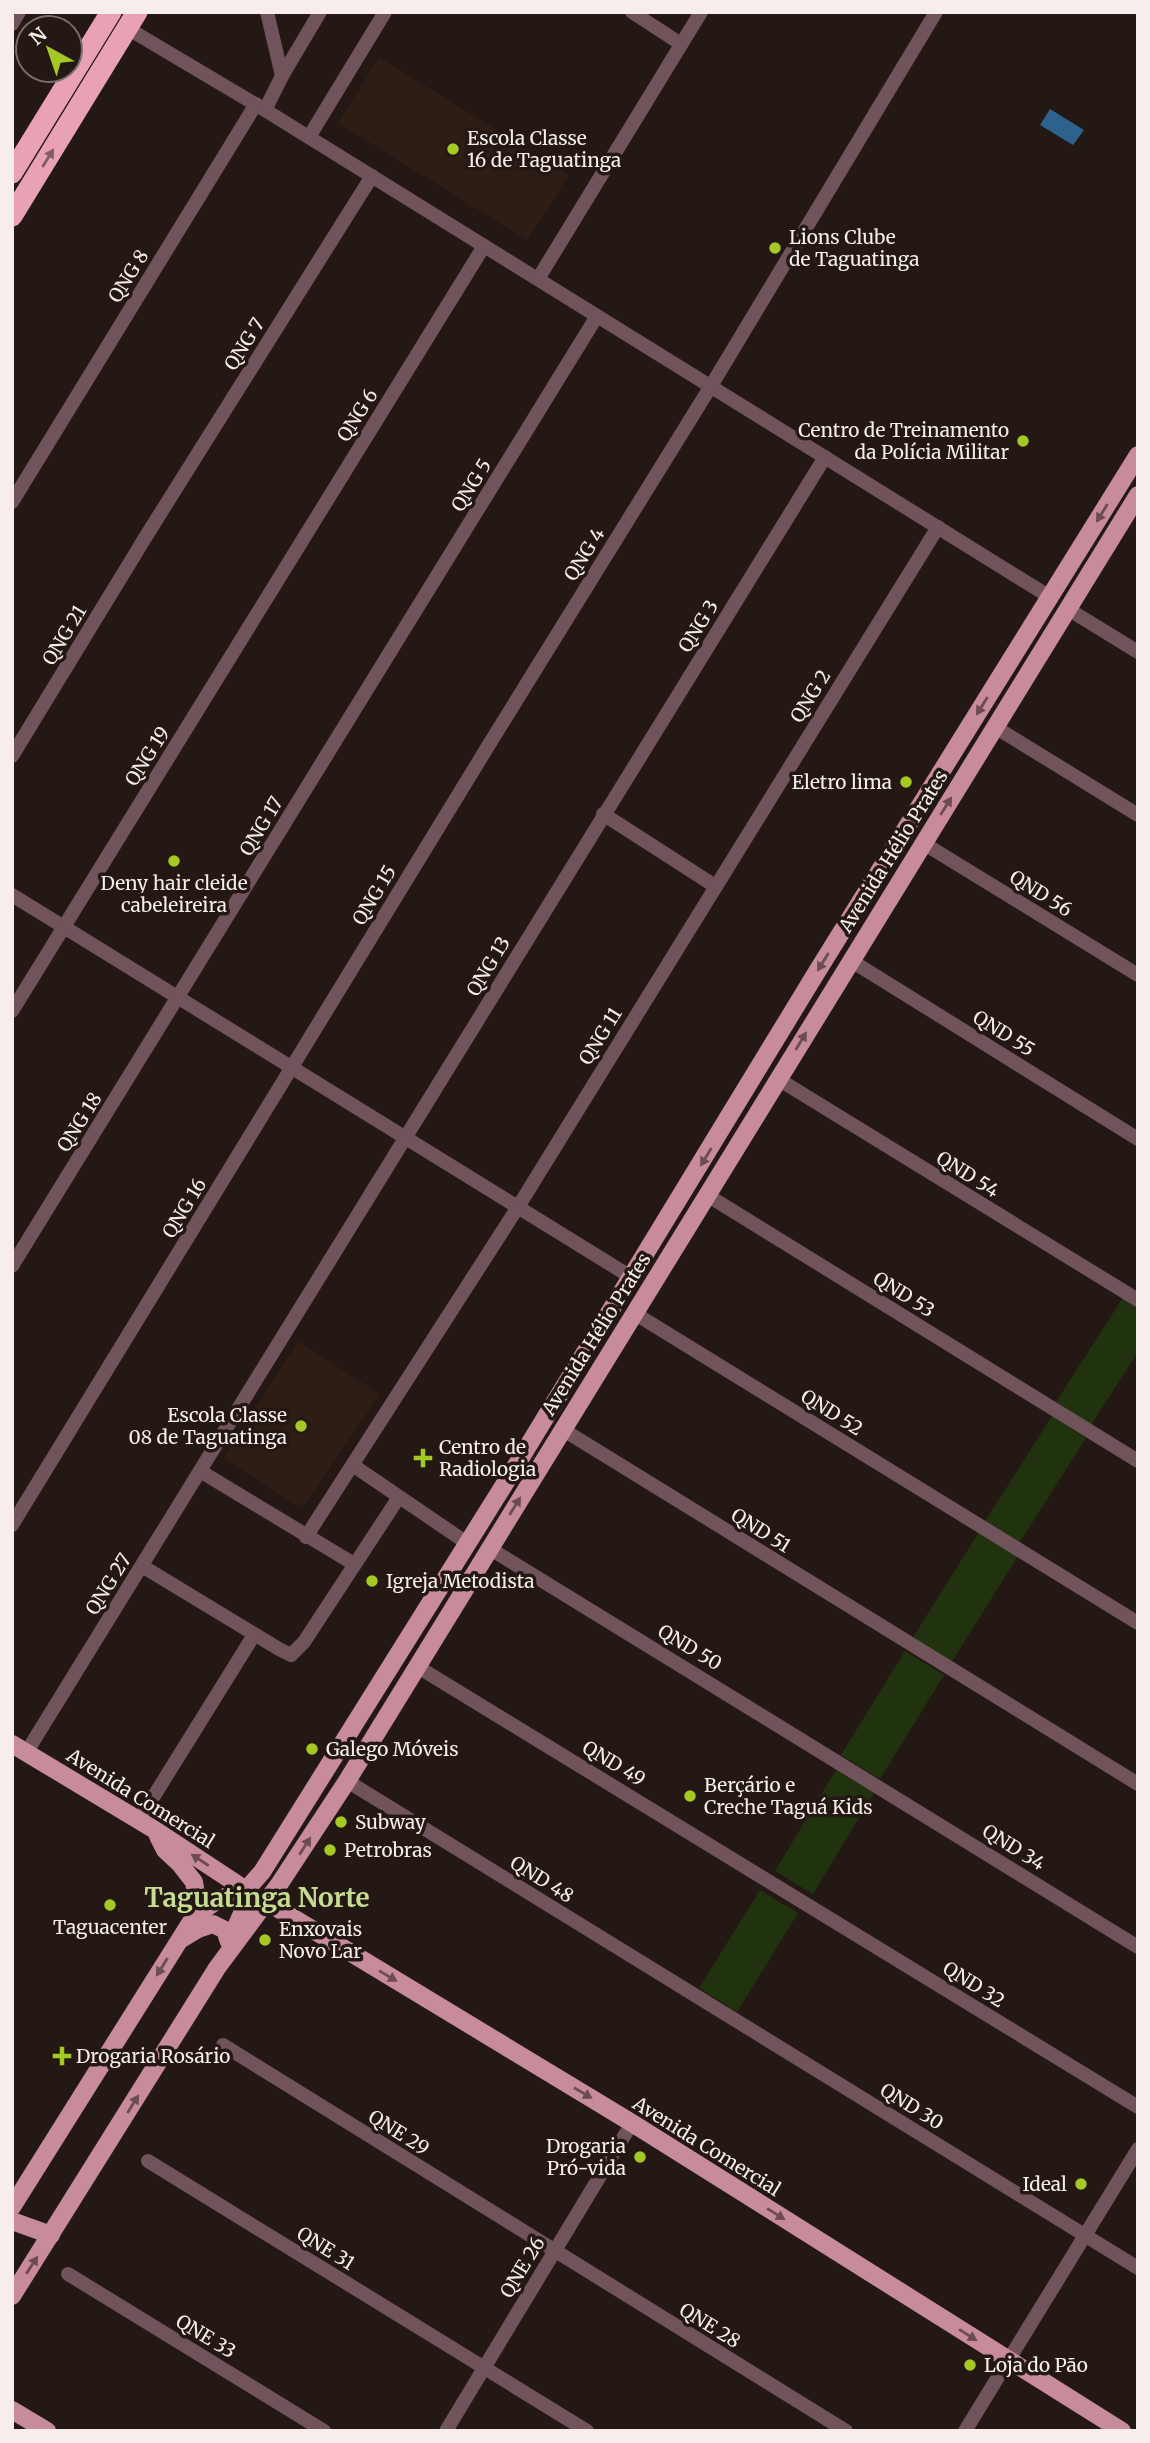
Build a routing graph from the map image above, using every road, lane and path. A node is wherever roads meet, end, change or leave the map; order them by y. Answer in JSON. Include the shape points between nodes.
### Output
{"nodes":[{"id":1,"x":19,"y":12,"type":"edge"},
{"id":2,"x":111,"y":12,"type":"edge"},
{"id":3,"x":267,"y":12,"type":"edge"},
{"id":4,"x":320,"y":12,"type":"edge"},
{"id":5,"x":385,"y":12,"type":"edge"},
{"id":6,"x":632,"y":12,"type":"edge"},
{"id":7,"x":701,"y":12,"type":"edge"},
{"id":8,"x":936,"y":12,"type":"edge"},
{"id":9,"x":132,"y":20,"type":"edge"},
{"id":10,"x":12,"y":24,"type":"edge"},
{"id":11,"x":681,"y":44,"type":"junction"},
{"id":12,"x":282,"y":76,"type":"junction"},
{"id":13,"x":261,"y":107,"type":"junction"},
{"id":14,"x":309,"y":137,"type":"junction"},
{"id":15,"x":12,"y":173,"type":"edge"},
{"id":16,"x":372,"y":176,"type":"junction"},
{"id":17,"x":12,"y":216,"type":"edge"},
{"id":18,"x":484,"y":246,"type":"junction"},
{"id":19,"x":538,"y":279,"type":"junction"},
{"id":20,"x":597,"y":316,"type":"junction"},
{"id":21,"x":711,"y":386,"type":"junction"},
{"id":22,"x":1138,"y":455,"type":"edge"},
{"id":23,"x":825,"y":457,"type":"junction"},
{"id":24,"x":12,"y":502,"type":"edge"},
{"id":25,"x":1135,"y":506,"type":"edge"},
{"id":26,"x":938,"y":527,"type":"junction"},
{"id":27,"x":148,"y":533,"type":"joint"},
{"id":28,"x":1050,"y":597,"type":"junction"},
{"id":29,"x":263,"y":605,"type":"joint"},
{"id":30,"x":1068,"y":609,"type":"junction"},
{"id":31,"x":1138,"y":652,"type":"edge"},
{"id":32,"x":377,"y":674,"type":"joint"},
{"id":33,"x":995,"y":727,"type":"junction"},
{"id":34,"x":490,"y":743,"type":"joint"},
{"id":35,"x":12,"y":756,"type":"edge"},
{"id":36,"x":603,"y":814,"type":"junction"},
{"id":37,"x":1138,"y":816,"type":"edge"},
{"id":38,"x":909,"y":823,"type":"junction"},
{"id":39,"x":923,"y":843,"type":"junction"},
{"id":40,"x":715,"y":886,"type":"junction"},
{"id":41,"x":12,"y":895,"type":"edge"},
{"id":42,"x":880,"y":911,"type":"junction"},
{"id":43,"x":64,"y":927,"type":"junction"},
{"id":44,"x":850,"y":960,"type":"junction"},
{"id":45,"x":1138,"y":975,"type":"edge"},
{"id":46,"x":178,"y":998,"type":"junction"},
{"id":47,"x":12,"y":1011,"type":"edge"},
{"id":48,"x":292,"y":1068,"type":"junction"},
{"id":49,"x":778,"y":1079,"type":"junction"},
{"id":50,"x":406,"y":1138,"type":"junction"},
{"id":51,"x":1138,"y":1139,"type":"edge"},
{"id":52,"x":707,"y":1195,"type":"junction"},
{"id":53,"x":518,"y":1207,"type":"junction"},
{"id":54,"x":657,"y":1237,"type":"junction"},
{"id":55,"x":12,"y":1266,"type":"edge"},
{"id":56,"x":631,"y":1277,"type":"junction"},
{"id":57,"x":1138,"y":1300,"type":"edge"},
{"id":58,"x":634,"y":1313,"type":"junction"},
{"id":59,"x":562,"y":1429,"type":"junction"},
{"id":60,"x":222,"y":1436,"type":"joint"},
{"id":61,"x":1138,"y":1461,"type":"edge"},
{"id":62,"x":354,"y":1466,"type":"junction"},
{"id":63,"x":201,"y":1471,"type":"junction"},
{"id":64,"x":399,"y":1497,"type":"junction"},
{"id":65,"x":12,"y":1525,"type":"edge"},
{"id":66,"x":306,"y":1537,"type":"junction"},
{"id":67,"x":467,"y":1543,"type":"junction"},
{"id":68,"x":489,"y":1548,"type":"junction"},
{"id":69,"x":354,"y":1564,"type":"junction"},
{"id":70,"x":142,"y":1566,"type":"junction"},
{"id":71,"x":453,"y":1608,"type":"junction"},
{"id":72,"x":1138,"y":1623,"type":"edge"},
{"id":73,"x":254,"y":1634,"type":"junction"},
{"id":74,"x":418,"y":1667,"type":"junction"},
{"id":75,"x":19,"y":1749,"type":"edge"},
{"id":76,"x":870,"y":1780,"type":"joint"},
{"id":77,"x":347,"y":1781,"type":"junction"},
{"id":78,"x":1138,"y":1784,"type":"edge"},
{"id":79,"x":139,"y":1820,"type":"junction"},
{"id":80,"x":155,"y":1830,"type":"junction"},
{"id":81,"x":246,"y":1890,"type":"junction"},
{"id":82,"x":790,"y":1893,"type":"joint"},
{"id":83,"x":267,"y":1902,"type":"junction"},
{"id":84,"x":194,"y":1917,"type":"junction"},
{"id":85,"x":179,"y":1940,"type":"junction"},
{"id":86,"x":229,"y":1942,"type":"junction"},
{"id":87,"x":1138,"y":1947,"type":"edge"},
{"id":88,"x":218,"y":1968,"type":"junction"},
{"id":89,"x":718,"y":2008,"type":"joint"},
{"id":90,"x":223,"y":2045,"type":"dead end"},
{"id":91,"x":1138,"y":2108,"type":"edge"},
{"id":92,"x":632,"y":2123,"type":"junction"},
{"id":93,"x":1138,"y":2149,"type":"edge"},
{"id":94,"x":148,"y":2161,"type":"dead end"},
{"id":95,"x":1133,"y":2167,"type":"edge"},
{"id":96,"x":12,"y":2207,"type":"edge"},
{"id":97,"x":12,"y":2221,"type":"edge"},
{"id":98,"x":51,"y":2235,"type":"junction"},
{"id":99,"x":1086,"y":2236,"type":"junction"},
{"id":100,"x":554,"y":2251,"type":"junction"},
{"id":101,"x":1138,"y":2268,"type":"edge"},
{"id":102,"x":68,"y":2274,"type":"dead end"},
{"id":103,"x":12,"y":2295,"type":"edge"},
{"id":104,"x":1009,"y":2361,"type":"junction"},
{"id":105,"x":484,"y":2367,"type":"junction"},
{"id":106,"x":12,"y":2410,"type":"edge"},
{"id":107,"x":47,"y":2431,"type":"edge"},
{"id":108,"x":324,"y":2431,"type":"edge"},
{"id":109,"x":446,"y":2431,"type":"edge"},
{"id":110,"x":587,"y":2431,"type":"edge"},
{"id":111,"x":846,"y":2431,"type":"edge"},
{"id":112,"x":965,"y":2431,"type":"edge"},
{"id":113,"x":1122,"y":2431,"type":"edge"}],
"edges":[{"from":1,"to":10,"type":"street"},
{"from":2,"to":15,"type":"highway"},
{"from":3,"to":12,"type":"street"},
{"from":4,"to":12,"type":"street","name":"QNG 8"},
{"from":5,"to":14,"type":"street"},
{"from":6,"to":11,"type":"street"},
{"from":7,"to":11,"type":"street"},
{"from":8,"to":21,"type":"street","name":"QNG 4"},
{"from":9,"to":13,"type":"street"},
{"from":17,"to":9,"type":"highway","one_way":true},
{"from":11,"to":19,"type":"street"},
{"from":12,"to":13,"type":"street","name":"QNG 8"},
{"from":13,"to":14,"type":"street"},
{"from":13,"to":24,"type":"street","name":"QNG 8"},
{"from":14,"to":16,"type":"street"},
{"from":16,"to":18,"type":"street"},
{"from":16,"to":27,"type":"street","name":"QNG 7"},
{"from":18,"to":19,"type":"street"},
{"from":18,"to":29,"type":"street","name":"QNG 6"},
{"from":19,"to":20,"type":"street"},
{"from":20,"to":21,"type":"street"},
{"from":20,"to":32,"type":"street","name":"QNG 5"},
{"from":21,"to":23,"type":"street"},
{"from":21,"to":34,"type":"street","name":"QNG 4"},
{"from":22,"to":28,"type":"main road","name":"Avenida Hélio Prates","one_way":true},
{"from":23,"to":26,"type":"street"},
{"from":23,"to":36,"type":"street","name":"QNG 3"},
{"from":25,"to":30,"type":"main road","name":"Avenida Hélio Prates"},
{"from":26,"to":28,"type":"street"},
{"from":26,"to":40,"type":"street","name":"QNG 2"},
{"from":27,"to":35,"type":"street","name":"QNG 21"},
{"from":28,"to":38,"type":"main road","name":"Avenida Hélio Prates","one_way":true},
{"from":29,"to":43,"type":"street","name":"QNG 19"},
{"from":30,"to":31,"type":"street"},
{"from":30,"to":33,"type":"main road","name":"Avenida Hélio Prates"},
{"from":32,"to":46,"type":"street","name":"QNG 17"},
{"from":33,"to":37,"type":"street"},
{"from":39,"to":33,"type":"main road","name":"Avenida Hélio Prates","one_way":true},
{"from":34,"to":48,"type":"street","name":"QNG 15"},
{"from":36,"to":40,"type":"street"},
{"from":36,"to":50,"type":"street","name":"QNG 13"},
{"from":38,"to":42,"type":"main road","via":[[903,850],[879,894]]},
{"from":38,"to":54,"type":"main road","name":"Avenida Hélio Prates","one_way":true},
{"from":39,"to":42,"type":"main road","name":"Avenida Hélio Prates"},
{"from":39,"to":45,"type":"street","name":"QND 56"},
{"from":40,"to":53,"type":"street","name":"QNG 11"},
{"from":41,"to":43,"type":"street"},
{"from":42,"to":44,"type":"main road","name":"Avenida Hélio Prates"},
{"from":43,"to":46,"type":"street"},
{"from":43,"to":47,"type":"street","name":"QNG 19"},
{"from":49,"to":44,"type":"main road","name":"Avenida Hélio Prates","one_way":true},
{"from":44,"to":51,"type":"street","name":"QND 55"},
{"from":46,"to":48,"type":"street"},
{"from":46,"to":55,"type":"street","name":"QNG 18"},
{"from":48,"to":50,"type":"street"},
{"from":48,"to":65,"type":"street","name":"QNG 16"},
{"from":49,"to":52,"type":"main road","name":"Avenida Hélio Prates"},
{"from":49,"to":57,"type":"street","name":"QND 54"},
{"from":50,"to":53,"type":"street"},
{"from":50,"to":60,"type":"street","name":"QNG 13"},
{"from":52,"to":58,"type":"main road","name":"Avenida Hélio Prates"},
{"from":52,"to":61,"type":"street","name":"QND 53"},
{"from":53,"to":56,"type":"street"},
{"from":53,"to":62,"type":"street","name":"QNG 11"},
{"from":54,"to":56,"type":"main road","name":"Avenida Hélio Prates"},
{"from":54,"to":58,"type":"main road","via":[[660,1245],[629,1299]]},
{"from":56,"to":67,"type":"main road","name":"Avenida Hélio Prates"},
{"from":58,"to":59,"type":"main road","name":"Avenida Hélio Prates"},
{"from":58,"to":72,"type":"street","name":"QND 52"},
{"from":68,"to":59,"type":"main road","name":"Avenida Hélio Prates","one_way":true},
{"from":59,"to":78,"type":"street","name":"QND 51"},
{"from":60,"to":63,"type":"street","name":"QNG 27"},
{"from":62,"to":64,"type":"street"},
{"from":62,"to":66,"type":"street","name":"QNG 11"},
{"from":63,"to":66,"type":"street"},
{"from":63,"to":70,"type":"street","name":"QNG 27"},
{"from":64,"to":67,"type":"street"},
{"from":64,"to":69,"type":"street"},
{"from":66,"to":69,"type":"street"},
{"from":67,"to":71,"type":"main road","via":[[460,1570],[440,1604]]},
{"from":67,"to":81,"type":"main road","name":"Avenida Hélio Prates","via":[[262,1872]]},
{"from":68,"to":71,"type":"main road","name":"Avenida Hélio Prates"},
{"from":68,"to":76,"type":"street","name":"QND 50"},
{"from":69,"to":73,"type":"street","via":[[294,1654],[286,1654]]},
{"from":70,"to":73,"type":"street"},
{"from":70,"to":75,"type":"street","name":"QNG 27"},
{"from":71,"to":74,"type":"main road","name":"Avenida Hélio Prates"},
{"from":73,"to":79,"type":"street"},
{"from":74,"to":77,"type":"main road","name":"Avenida Hélio Prates"},
{"from":74,"to":82,"type":"street","name":"QND 49"},
{"from":75,"to":79,"type":"main road","name":"Avenida Comercial"},
{"from":76,"to":87,"type":"street","name":"QND 34"},
{"from":83,"to":77,"type":"main road","name":"Avenida Hélio Prates","one_way":true},
{"from":77,"to":89,"type":"street","name":"QND 48"},
{"from":79,"to":80,"type":"main road","name":"Avenida Comercial"},
{"from":81,"to":80,"type":"main road","name":"Avenida Comercial","one_way":true},
{"from":80,"to":84,"type":"main road","via":[[165,1850],[194,1882]]},
{"from":81,"to":84,"type":"main road","name":"Avenida Hélio Prates","via":[[219,1899]]},
{"from":81,"to":86,"type":"main road","via":[[243,1911]]},
{"from":82,"to":91,"type":"street","name":"QND 32"},
{"from":83,"to":88,"type":"main road","name":"Avenida Hélio Prates"},
{"from":83,"to":92,"type":"main road","name":"Avenida Comercial","one_way":true},
{"from":84,"to":85,"type":"main road","name":"Avenida Hélio Prates"},
{"from":85,"to":86,"type":"main road","via":[[213,1924],[225,1930]]},
{"from":85,"to":96,"type":"main road","name":"Avenida Hélio Prates","one_way":true},
{"from":86,"to":88,"type":"main road"},
{"from":98,"to":88,"type":"main road","name":"Avenida Hélio Prates","one_way":true},
{"from":89,"to":99,"type":"street","name":"QND 30"},
{"from":90,"to":100,"type":"street","name":"QNE 29"},
{"from":92,"to":100,"type":"street","name":"QNE 26"},
{"from":92,"to":104,"type":"main road","name":"Avenida Comercial","one_way":true},
{"from":93,"to":95,"type":"street"},
{"from":94,"to":105,"type":"street","name":"QNE 31"},
{"from":95,"to":99,"type":"street"},
{"from":97,"to":98,"type":"main road"},
{"from":103,"to":98,"type":"main road","name":"Avenida Hélio Prates","one_way":true},
{"from":99,"to":101,"type":"street","name":"QND 30"},
{"from":99,"to":104,"type":"street"},
{"from":100,"to":105,"type":"street","name":"QNE 26"},
{"from":100,"to":111,"type":"street","name":"QNE 28"},
{"from":102,"to":108,"type":"street","name":"QNE 33"},
{"from":104,"to":112,"type":"street"},
{"from":104,"to":113,"type":"main road","name":"Avenida Comercial"},
{"from":105,"to":109,"type":"street","name":"QNE 26"},
{"from":105,"to":110,"type":"street","name":"QNE 31"},
{"from":106,"to":107,"type":"main road"}]}
